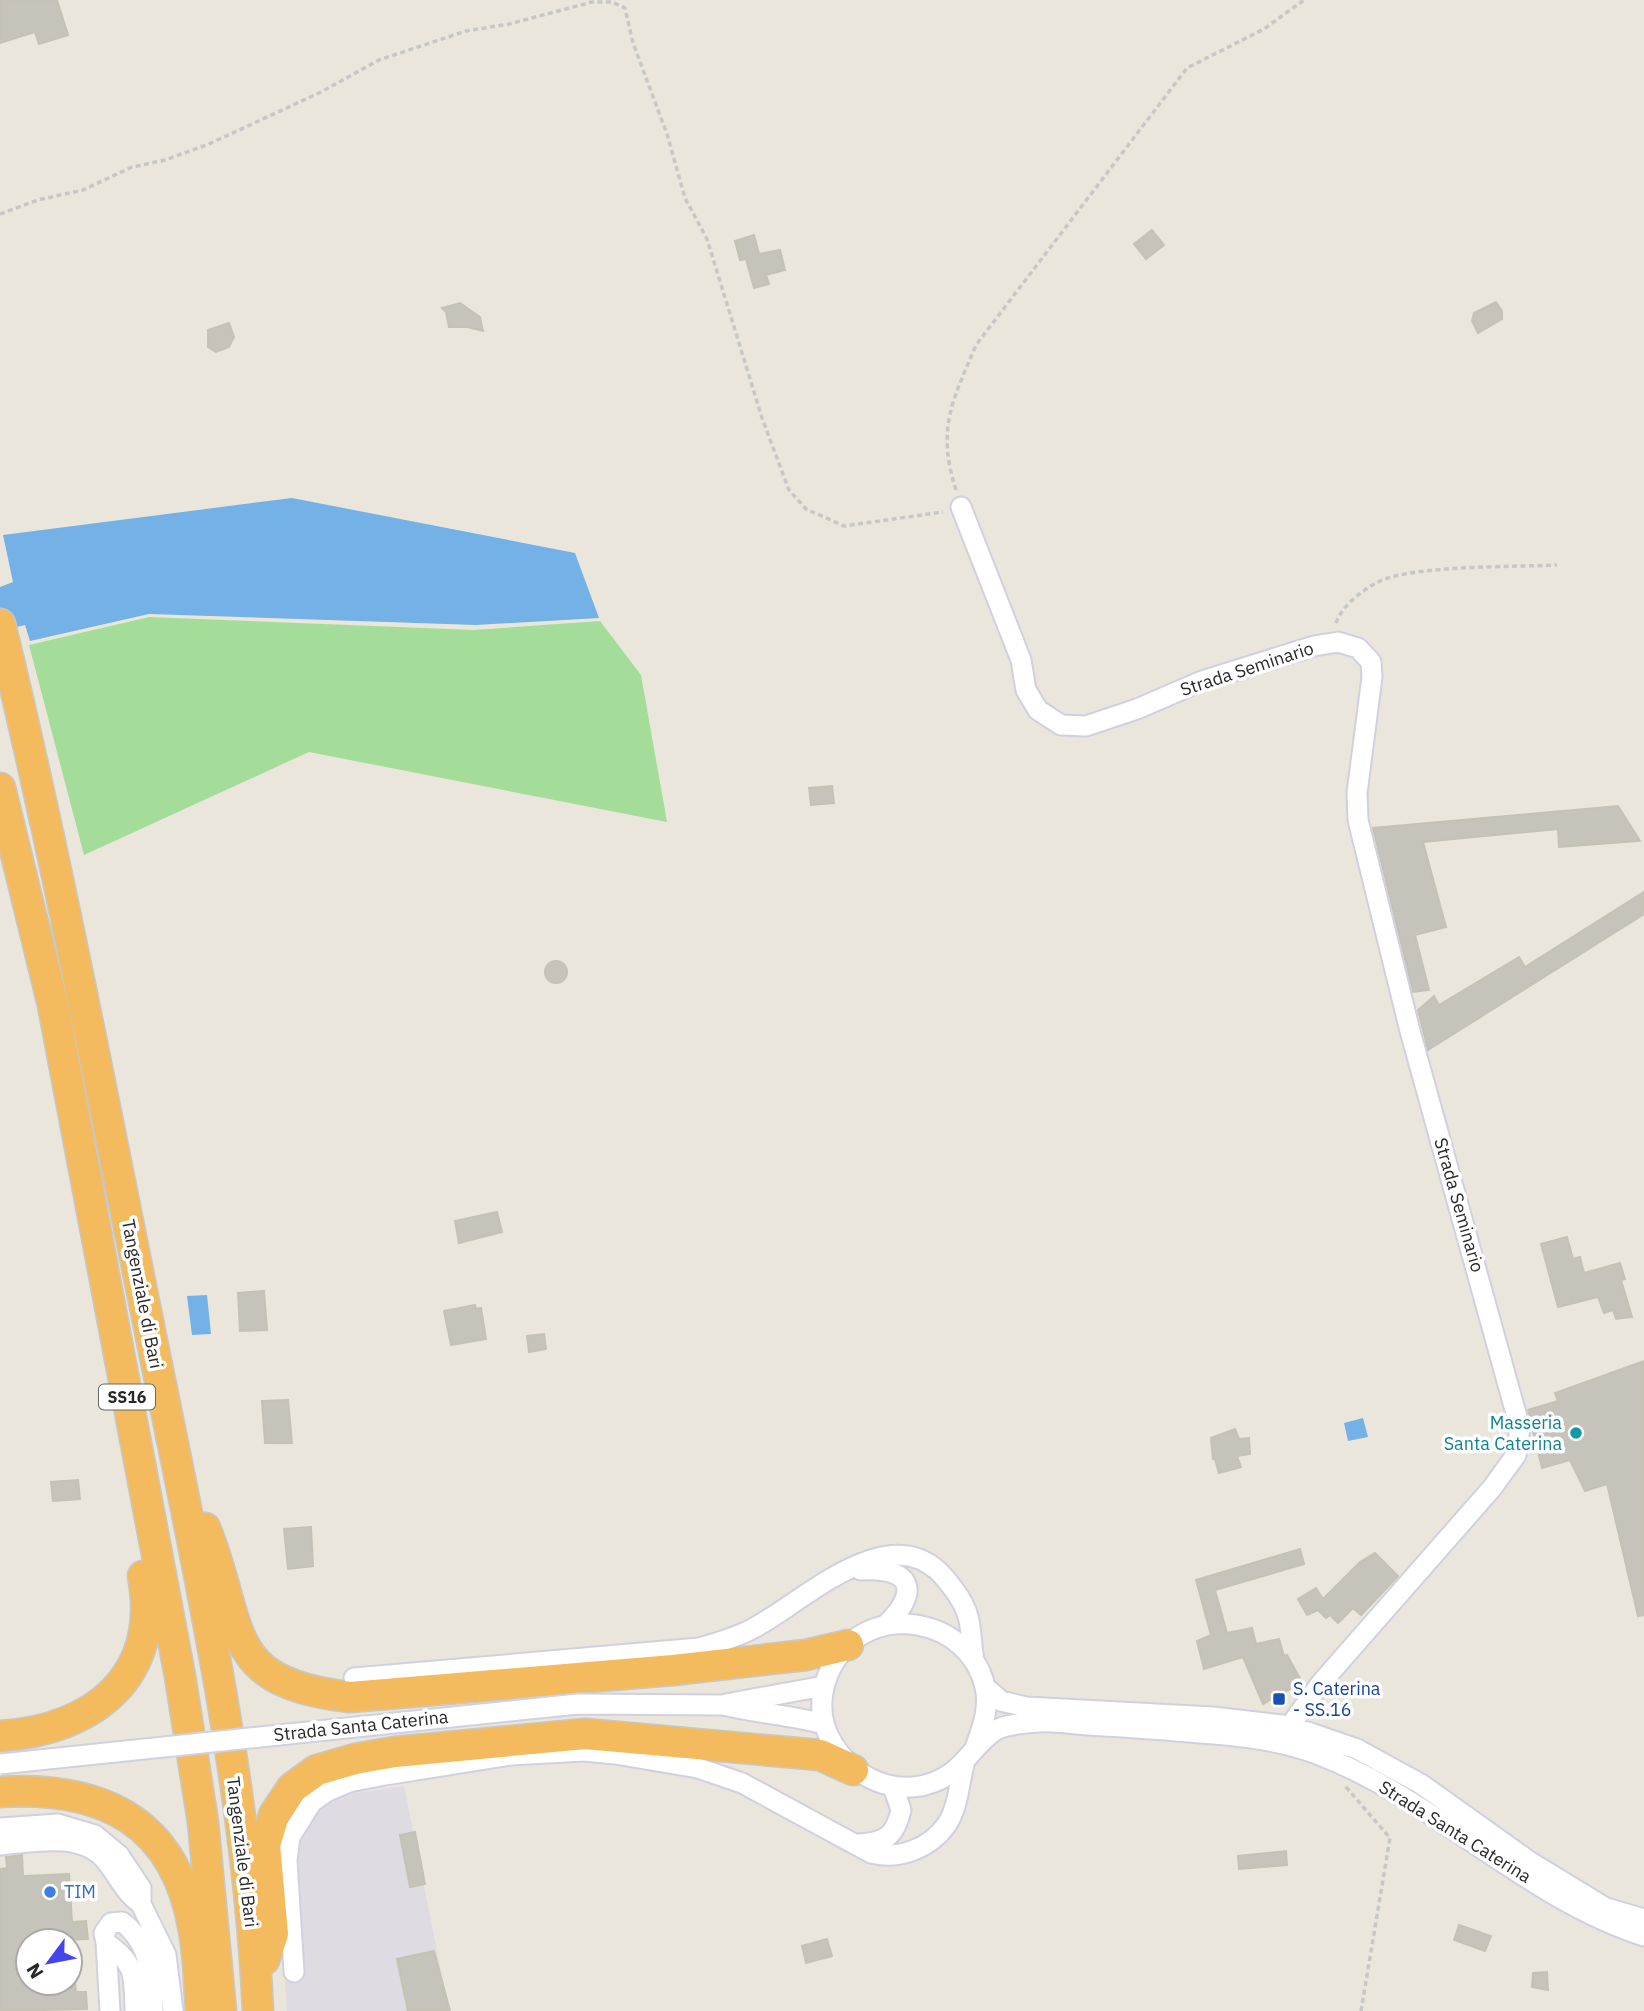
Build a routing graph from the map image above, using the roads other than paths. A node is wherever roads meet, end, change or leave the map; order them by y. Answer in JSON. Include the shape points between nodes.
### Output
{"nodes":[{"id":1,"x":961,"y":506,"type":"road end"},
{"id":2,"x":2,"y":632,"type":"edge"},
{"id":3,"x":0,"y":788,"type":"edge"},
{"id":4,"x":175,"y":1457,"type":"junction"},
{"id":5,"x":142,"y":1479,"type":"junction"},
{"id":6,"x":846,"y":1571,"type":"junction"},
{"id":7,"x":887,"y":1625,"type":"junction"},
{"id":8,"x":848,"y":1645,"type":"junction"},
{"id":9,"x":975,"y":1661,"type":"junction"},
{"id":10,"x":354,"y":1678,"type":"dead end"},
{"id":11,"x":824,"y":1686,"type":"junction"},
{"id":12,"x":985,"y":1687,"type":"junction"},
{"id":13,"x":723,"y":1705,"type":"junction"},
{"id":14,"x":824,"y":1724,"type":"junction"},
{"id":15,"x":1290,"y":1726,"type":"junction"},
{"id":16,"x":0,"y":1736,"type":"edge"},
{"id":17,"x":970,"y":1754,"type":"junction"},
{"id":18,"x":0,"y":1764,"type":"edge"},
{"id":19,"x":853,"y":1770,"type":"junction"},
{"id":20,"x":893,"y":1787,"type":"junction"},
{"id":21,"x":0,"y":1792,"type":"edge"},
{"id":22,"x":0,"y":1828,"type":"edge"},
{"id":23,"x":0,"y":1844,"type":"edge"},
{"id":24,"x":859,"y":1844,"type":"junction"},
{"id":25,"x":141,"y":1904,"type":"junction"},
{"id":26,"x":1644,"y":1919,"type":"edge"},
{"id":27,"x":1644,"y":1936,"type":"edge"},
{"id":28,"x":106,"y":1944,"type":"junction"},
{"id":29,"x":294,"y":1972,"type":"dead end"},
{"id":30,"x":258,"y":1997,"type":"edge"},
{"id":31,"x":110,"y":2011,"type":"edge"},
{"id":32,"x":135,"y":2011,"type":"edge"},
{"id":33,"x":153,"y":2011,"type":"edge"},
{"id":34,"x":173,"y":2011,"type":"edge"},
{"id":35,"x":201,"y":2011,"type":"edge"},
{"id":36,"x":221,"y":2011,"type":"edge"}],
"edges":[{"from":1,"to":15,"type":"street","name":"Strada Seminario","via":[[1021,660],[1026,690],[1038,710],[1061,725],[1086,726],[1202,681],[1314,646],[1338,642],[1358,649],[1371,662],[1358,820],[1410,1031],[1520,1428],[1516,1455],[1492,1488],[1321,1683]]},
{"from":2,"to":4,"type":"highway","name":"Tangenziale di Bari","number":"SS16","via":[[48,831]]},
{"from":3,"to":5,"type":"highway","name":"Tangenziale di Bari","number":"SS16","via":[[53,1005]]},
{"from":4,"to":8,"type":"highway","via":[[209,1537],[231,1616],[247,1653],[269,1676],[308,1692],[350,1697],[660,1672],[806,1655]]},
{"from":4,"to":30,"type":"highway","name":"Tangenziale di Bari","number":"SS16","via":[[221,1703],[242,1840]]},
{"from":5,"to":16,"type":"highway","via":[[135,1537],[148,1606],[145,1638],[130,1670],[115,1692],[92,1711],[64,1724]]},
{"from":5,"to":36,"type":"highway","name":"Tangenziale di Bari","number":"SS16","via":[[201,1809]]},
{"from":6,"to":7,"type":"street","via":[[882,1569],[902,1577],[905,1599],[901,1611]]},
{"from":6,"to":9,"type":"street","via":[[867,1560],[894,1555],[915,1557],[936,1568],[957,1592],[968,1614]]},
{"from":6,"to":10,"type":"street","via":[[752,1629],[699,1648]]},
{"from":7,"to":8,"type":"street","name":"Strada Santa Caterina","via":[[863,1633]]},
{"from":7,"to":9,"type":"street","name":"Strada Santa Caterina","via":[[922,1624],[943,1632]]},
{"from":8,"to":11,"type":"street","name":"Strada Santa Caterina"},
{"from":9,"to":12,"type":"street","name":"Strada Santa Caterina"},
{"from":11,"to":13,"type":"street","name":"Strada Santa Caterina"},
{"from":11,"to":14,"type":"street","name":"Strada Santa Caterina"},
{"from":12,"to":15,"type":"street","name":"Strada Santa Caterina","via":[[1002,1701],[1026,1707]]},
{"from":12,"to":17,"type":"street","name":"Strada Santa Caterina","via":[[986,1718]]},
{"from":13,"to":14,"type":"street","name":"Strada Santa Caterina"},
{"from":13,"to":18,"type":"street","name":"Strada Santa Caterina","bridge":true,"via":[[578,1704]]},
{"from":14,"to":19,"type":"street","name":"Strada Santa Caterina","via":[[835,1749]]},
{"from":15,"to":26,"type":"street","name":"Strada Santa Caterina","via":[[1357,1749],[1421,1784],[1529,1861],[1606,1908]]},
{"from":17,"to":20,"type":"street","name":"Strada Santa Caterina","via":[[950,1774],[932,1783]]},
{"from":17,"to":24,"type":"street","via":[[947,1824],[930,1840],[888,1858]]},
{"from":17,"to":27,"type":"street","name":"Strada Santa Caterina","via":[[998,1729],[1040,1722],[1264,1740],[1317,1754],[1441,1819],[1567,1905]]},
{"from":19,"to":20,"type":"street","name":"Strada Santa Caterina"},
{"from":19,"to":30,"type":"highway","via":[[820,1755],[585,1734],[395,1752],[317,1770],[292,1787],[274,1815],[265,1845],[272,1934]]},
{"from":20,"to":24,"type":"street","via":[[901,1810],[891,1836],[882,1842]]},
{"from":21,"to":35,"type":"highway","via":[[53,1791],[92,1799],[130,1817],[159,1843],[180,1882],[194,1930]]},
{"from":22,"to":25,"type":"street","via":[[58,1824],[96,1835],[119,1855],[141,1888]]},
{"from":23,"to":25,"type":"street","via":[[80,1844],[104,1859],[129,1896]]},
{"from":24,"to":29,"type":"street","via":[[743,1783],[698,1768],[615,1754],[511,1755],[349,1782],[312,1802],[290,1838],[287,1860]]},
{"from":25,"to":34,"type":"street","via":[[166,1955]]},
{"from":28,"to":31,"type":"street"},
{"from":28,"to":32,"type":"street","via":[[125,1956]]},
{"from":28,"to":33,"type":"street","via":[[104,1933],[111,1923],[122,1922],[134,1931],[151,1972]]}]}
